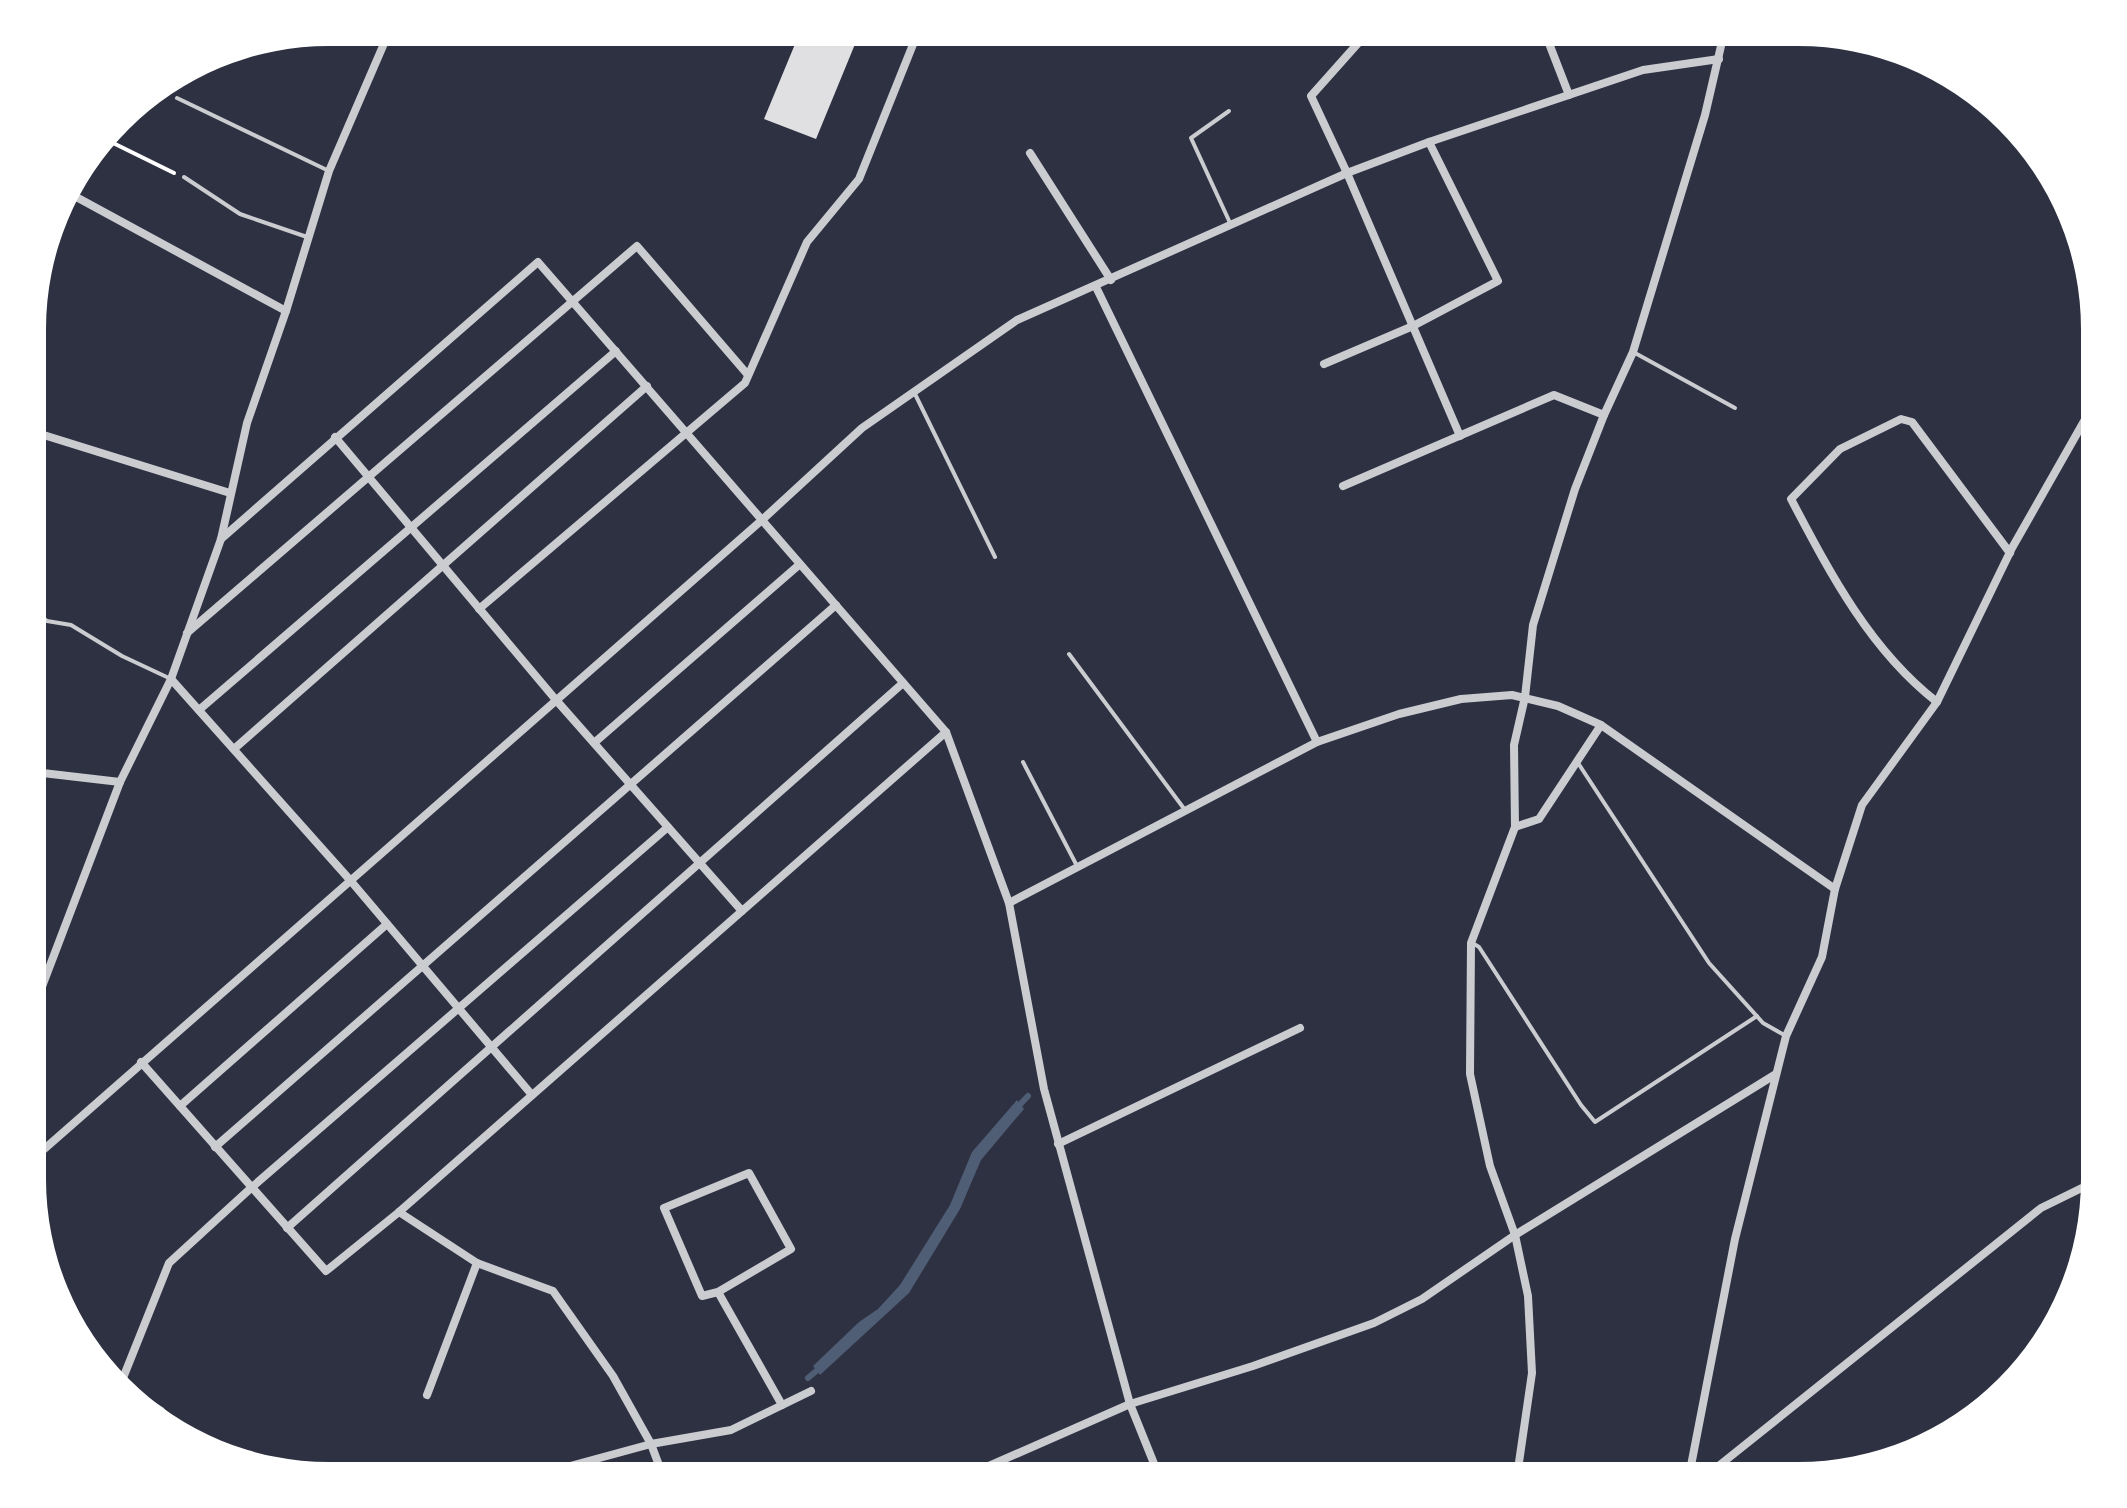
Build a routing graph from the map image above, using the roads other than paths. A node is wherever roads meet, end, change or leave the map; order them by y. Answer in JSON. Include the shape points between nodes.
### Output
{"nodes":[{"id":1,"x":383,"y":46,"type":"edge"},
{"id":2,"x":912,"y":46,"type":"edge"},
{"id":3,"x":1355,"y":47,"type":"edge"},
{"id":4,"x":1550,"y":47,"type":"edge"},
{"id":5,"x":1721,"y":47,"type":"edge"},
{"id":6,"x":1719,"y":59,"type":"junction"},
{"id":7,"x":1569,"y":95,"type":"junction"},
{"id":8,"x":177,"y":98,"type":"dead end"},
{"id":9,"x":1229,"y":111,"type":"dead end"},
{"id":10,"x":1429,"y":142,"type":"junction"},
{"id":11,"x":1030,"y":153,"type":"dead end"},
{"id":12,"x":329,"y":171,"type":"junction"},
{"id":13,"x":1347,"y":173,"type":"junction"},
{"id":14,"x":184,"y":177,"type":"road end"},
{"id":15,"x":78,"y":198,"type":"edge"},
{"id":16,"x":1231,"y":226,"type":"junction"},
{"id":17,"x":309,"y":238,"type":"junction"},
{"id":18,"x":1111,"y":280,"type":"junction"},
{"id":19,"x":1096,"y":287,"type":"junction"},
{"id":20,"x":573,"y":302,"type":"junction"},
{"id":21,"x":286,"y":311,"type":"junction"},
{"id":22,"x":1413,"y":326,"type":"junction"},
{"id":23,"x":616,"y":351,"type":"junction"},
{"id":24,"x":1633,"y":352,"type":"junction"},
{"id":25,"x":1324,"y":364,"type":"dead end"},
{"id":26,"x":748,"y":375,"type":"junction"},
{"id":27,"x":647,"y":386,"type":"junction"},
{"id":28,"x":914,"y":392,"type":"junction"},
{"id":29,"x":1735,"y":408,"type":"dead end"},
{"id":30,"x":1604,"y":415,"type":"junction"},
{"id":31,"x":2080,"y":428,"type":"edge"},
{"id":32,"x":686,"y":431,"type":"junction"},
{"id":33,"x":46,"y":436,"type":"edge"},
{"id":34,"x":1460,"y":436,"type":"junction"},
{"id":35,"x":335,"y":437,"type":"junction"},
{"id":36,"x":369,"y":479,"type":"junction"},
{"id":37,"x":1343,"y":486,"type":"dead end"},
{"id":38,"x":230,"y":493,"type":"junction"},
{"id":39,"x":762,"y":520,"type":"junction"},
{"id":40,"x":411,"y":527,"type":"junction"},
{"id":41,"x":221,"y":539,"type":"junction"},
{"id":42,"x":2010,"y":553,"type":"junction"},
{"id":43,"x":995,"y":557,"type":"dead end"},
{"id":44,"x":800,"y":564,"type":"junction"},
{"id":45,"x":443,"y":565,"type":"junction"},
{"id":46,"x":836,"y":605,"type":"junction"},
{"id":47,"x":479,"y":609,"type":"junction"},
{"id":48,"x":46,"y":621,"type":"edge"},
{"id":49,"x":187,"y":633,"type":"junction"},
{"id":50,"x":1069,"y":654,"type":"dead end"},
{"id":51,"x":171,"y":679,"type":"junction"},
{"id":52,"x":903,"y":683,"type":"junction"},
{"id":53,"x":1525,"y":697,"type":"junction"},
{"id":54,"x":556,"y":700,"type":"junction"},
{"id":55,"x":1937,"y":702,"type":"junction"},
{"id":56,"x":199,"y":710,"type":"junction"},
{"id":57,"x":1601,"y":725,"type":"junction"},
{"id":58,"x":946,"y":732,"type":"junction"},
{"id":59,"x":1317,"y":742,"type":"junction"},
{"id":60,"x":594,"y":743,"type":"junction"},
{"id":61,"x":234,"y":749,"type":"junction"},
{"id":62,"x":1023,"y":762,"type":"dead end"},
{"id":63,"x":1577,"y":762,"type":"junction"},
{"id":64,"x":47,"y":773,"type":"edge"},
{"id":65,"x":120,"y":782,"type":"junction"},
{"id":66,"x":630,"y":784,"type":"junction"},
{"id":67,"x":1185,"y":810,"type":"junction"},
{"id":68,"x":668,"y":827,"type":"junction"},
{"id":69,"x":1515,"y":827,"type":"junction"},
{"id":70,"x":700,"y":863,"type":"junction"},
{"id":71,"x":1077,"y":866,"type":"junction"},
{"id":72,"x":350,"y":880,"type":"junction"},
{"id":73,"x":1835,"y":889,"type":"junction"},
{"id":74,"x":1009,"y":903,"type":"junction"},
{"id":75,"x":742,"y":911,"type":"junction"},
{"id":76,"x":387,"y":924,"type":"junction"},
{"id":77,"x":1471,"y":943,"type":"junction"},
{"id":78,"x":423,"y":966,"type":"junction"},
{"id":79,"x":47,"y":974,"type":"edge"},
{"id":80,"x":458,"y":1008,"type":"junction"},
{"id":81,"x":1757,"y":1016,"type":"junction"},
{"id":82,"x":1300,"y":1028,"type":"dead end"},
{"id":83,"x":1786,"y":1036,"type":"junction"},
{"id":84,"x":491,"y":1047,"type":"junction"},
{"id":85,"x":141,"y":1062,"type":"junction"},
{"id":86,"x":1777,"y":1074,"type":"junction"},
{"id":87,"x":532,"y":1095,"type":"junction"},
{"id":88,"x":180,"y":1106,"type":"junction"},
{"id":89,"x":1058,"y":1144,"type":"junction"},
{"id":90,"x":47,"y":1146,"type":"edge"},
{"id":91,"x":215,"y":1147,"type":"junction"},
{"id":92,"x":251,"y":1188,"type":"junction"},
{"id":93,"x":2080,"y":1189,"type":"edge"},
{"id":94,"x":399,"y":1212,"type":"junction"},
{"id":95,"x":287,"y":1228,"type":"junction"},
{"id":96,"x":1515,"y":1235,"type":"junction"},
{"id":97,"x":477,"y":1263,"type":"junction"},
{"id":98,"x":718,"y":1292,"type":"junction"},
{"id":99,"x":124,"y":1374,"type":"edge"},
{"id":100,"x":811,"y":1391,"type":"dead end"},
{"id":101,"x":427,"y":1395,"type":"dead end"},
{"id":102,"x":1130,"y":1404,"type":"junction"},
{"id":103,"x":782,"y":1405,"type":"junction"},
{"id":104,"x":651,"y":1444,"type":"junction"},
{"id":105,"x":588,"y":1461,"type":"edge"},
{"id":106,"x":657,"y":1461,"type":"edge"},
{"id":107,"x":1006,"y":1461,"type":"edge"},
{"id":108,"x":1153,"y":1462,"type":"edge"},
{"id":109,"x":1519,"y":1462,"type":"edge"},
{"id":110,"x":1692,"y":1462,"type":"edge"},
{"id":111,"x":1724,"y":1462,"type":"edge"}],
"edges":[{"from":1,"to":12,"type":"street"},
{"from":2,"to":26,"type":"street","via":[[859,179],[807,242]]},
{"from":3,"to":13,"type":"street","via":[[1311,96]]},
{"from":4,"to":7,"type":"street"},
{"from":5,"to":6,"type":"street"},
{"from":6,"to":7,"type":"street","via":[[1643,70]]},
{"from":6,"to":24,"type":"street"},
{"from":7,"to":10,"type":"street"},
{"from":8,"to":12,"type":"lane"},
{"from":9,"to":16,"type":"lane","via":[[1191,138]]},
{"from":10,"to":13,"type":"street"},
{"from":10,"to":22,"type":"street","via":[[1498,281]]},
{"from":11,"to":18,"type":"street"},
{"from":12,"to":17,"type":"street"},
{"from":13,"to":16,"type":"street"},
{"from":13,"to":22,"type":"street"},
{"from":14,"to":17,"type":"lane","via":[[240,214]]},
{"from":15,"to":21,"type":"street"},
{"from":16,"to":18,"type":"street"},
{"from":17,"to":21,"type":"street"},
{"from":18,"to":19,"type":"street"},
{"from":19,"to":28,"type":"street","via":[[1017,320]]},
{"from":19,"to":59,"type":"street"},
{"from":20,"to":23,"type":"street"},
{"from":20,"to":26,"type":"street","via":[[637,246]]},
{"from":20,"to":35,"type":"street","via":[[538,262]]},
{"from":20,"to":36,"type":"street"},
{"from":21,"to":38,"type":"street","via":[[247,423]]},
{"from":22,"to":25,"type":"street"},
{"from":22,"to":34,"type":"street"},
{"from":23,"to":27,"type":"street"},
{"from":23,"to":40,"type":"street"},
{"from":24,"to":29,"type":"lane"},
{"from":24,"to":30,"type":"street"},
{"from":26,"to":32,"type":"street"},
{"from":27,"to":32,"type":"street"},
{"from":27,"to":45,"type":"street"},
{"from":28,"to":39,"type":"street","via":[[862,428]]},
{"from":28,"to":43,"type":"lane"},
{"from":30,"to":34,"type":"street","via":[[1554,395]]},
{"from":30,"to":53,"type":"street","via":[[1533,625]]},
{"from":31,"to":42,"type":"street"},
{"from":32,"to":39,"type":"street"},
{"from":32,"to":47,"type":"street"},
{"from":33,"to":38,"type":"street"},
{"from":34,"to":37,"type":"street"},
{"from":35,"to":36,"type":"street"},
{"from":35,"to":41,"type":"street"},
{"from":36,"to":40,"type":"street"},
{"from":36,"to":49,"type":"street"},
{"from":38,"to":41,"type":"street"},
{"from":39,"to":44,"type":"street"},
{"from":39,"to":54,"type":"street"},
{"from":40,"to":45,"type":"street"},
{"from":40,"to":56,"type":"street"},
{"from":41,"to":49,"type":"street"},
{"from":42,"to":55,"type":"street"},
{"from":42,"to":55,"type":"street","via":[[1912,422],[1901,419],[1840,449],[1791,499],[1871,635]]},
{"from":44,"to":46,"type":"street"},
{"from":44,"to":60,"type":"street"},
{"from":45,"to":47,"type":"street"},
{"from":45,"to":61,"type":"street"},
{"from":46,"to":52,"type":"street"},
{"from":46,"to":66,"type":"street"},
{"from":47,"to":54,"type":"street"},
{"from":48,"to":51,"type":"lane","via":[[71,625]]},
{"from":49,"to":51,"type":"street"},
{"from":50,"to":67,"type":"lane"},
{"from":51,"to":56,"type":"street"},
{"from":51,"to":65,"type":"street"},
{"from":52,"to":58,"type":"street"},
{"from":52,"to":70,"type":"street"},
{"from":53,"to":57,"type":"street"},
{"from":53,"to":59,"type":"street","via":[[1461,699]]},
{"from":53,"to":69,"type":"street","via":[[1514,745]]},
{"from":54,"to":60,"type":"street"},
{"from":54,"to":72,"type":"street"},
{"from":55,"to":73,"type":"street","via":[[1862,805]]},
{"from":56,"to":61,"type":"street"},
{"from":57,"to":63,"type":"street"},
{"from":57,"to":73,"type":"street"},
{"from":58,"to":74,"type":"street"},
{"from":58,"to":75,"type":"street"},
{"from":59,"to":67,"type":"street"},
{"from":60,"to":66,"type":"street"},
{"from":61,"to":72,"type":"street"},
{"from":62,"to":71,"type":"lane"},
{"from":63,"to":69,"type":"street","via":[[1539,819]]},
{"from":63,"to":81,"type":"lane","via":[[1709,963]]},
{"from":64,"to":65,"type":"street"},
{"from":65,"to":79,"type":"street"},
{"from":66,"to":68,"type":"street"},
{"from":66,"to":78,"type":"street"},
{"from":67,"to":71,"type":"street"},
{"from":68,"to":70,"type":"street"},
{"from":68,"to":80,"type":"street"},
{"from":69,"to":77,"type":"street"},
{"from":70,"to":75,"type":"street"},
{"from":70,"to":84,"type":"street"},
{"from":71,"to":74,"type":"street"},
{"from":72,"to":76,"type":"street"},
{"from":72,"to":85,"type":"street"},
{"from":73,"to":83,"type":"street","via":[[1822,957]]},
{"from":74,"to":89,"type":"street"},
{"from":75,"to":87,"type":"street"},
{"from":76,"to":78,"type":"street"},
{"from":76,"to":88,"type":"street"},
{"from":77,"to":81,"type":"lane","via":[[1479,947],[1595,1122]]},
{"from":77,"to":96,"type":"street","via":[[1470,1074],[1490,1166]]},
{"from":78,"to":80,"type":"street"},
{"from":78,"to":91,"type":"street"},
{"from":80,"to":84,"type":"street"},
{"from":80,"to":92,"type":"street"},
{"from":81,"to":83,"type":"lane"},
{"from":82,"to":89,"type":"street"},
{"from":83,"to":86,"type":"street"},
{"from":84,"to":87,"type":"street"},
{"from":84,"to":95,"type":"street"},
{"from":85,"to":88,"type":"street"},
{"from":85,"to":90,"type":"street"},
{"from":86,"to":96,"type":"street"},
{"from":86,"to":110,"type":"street","via":[[1735,1239]]},
{"from":87,"to":94,"type":"street"},
{"from":88,"to":91,"type":"street"},
{"from":89,"to":102,"type":"street"},
{"from":91,"to":92,"type":"street"},
{"from":92,"to":95,"type":"street"},
{"from":92,"to":99,"type":"street","via":[[169,1263]]},
{"from":93,"to":111,"type":"street","via":[[2041,1208]]},
{"from":94,"to":95,"type":"street","via":[[326,1271]]},
{"from":94,"to":97,"type":"street"},
{"from":96,"to":102,"type":"street","via":[[1422,1299],[1374,1323]]},
{"from":96,"to":109,"type":"street","via":[[1528,1296],[1532,1373]]},
{"from":97,"to":101,"type":"street"},
{"from":97,"to":104,"type":"street","via":[[553,1291],[613,1376]]},
{"from":98,"to":98,"type":"street","via":[[702,1296],[664,1208],[749,1173],[791,1249]]},
{"from":98,"to":103,"type":"street"},
{"from":100,"to":103,"type":"street"},
{"from":102,"to":107,"type":"street"},
{"from":102,"to":108,"type":"street"},
{"from":103,"to":104,"type":"street","via":[[731,1430]]},
{"from":104,"to":105,"type":"street"},
{"from":104,"to":106,"type":"street"}]}
